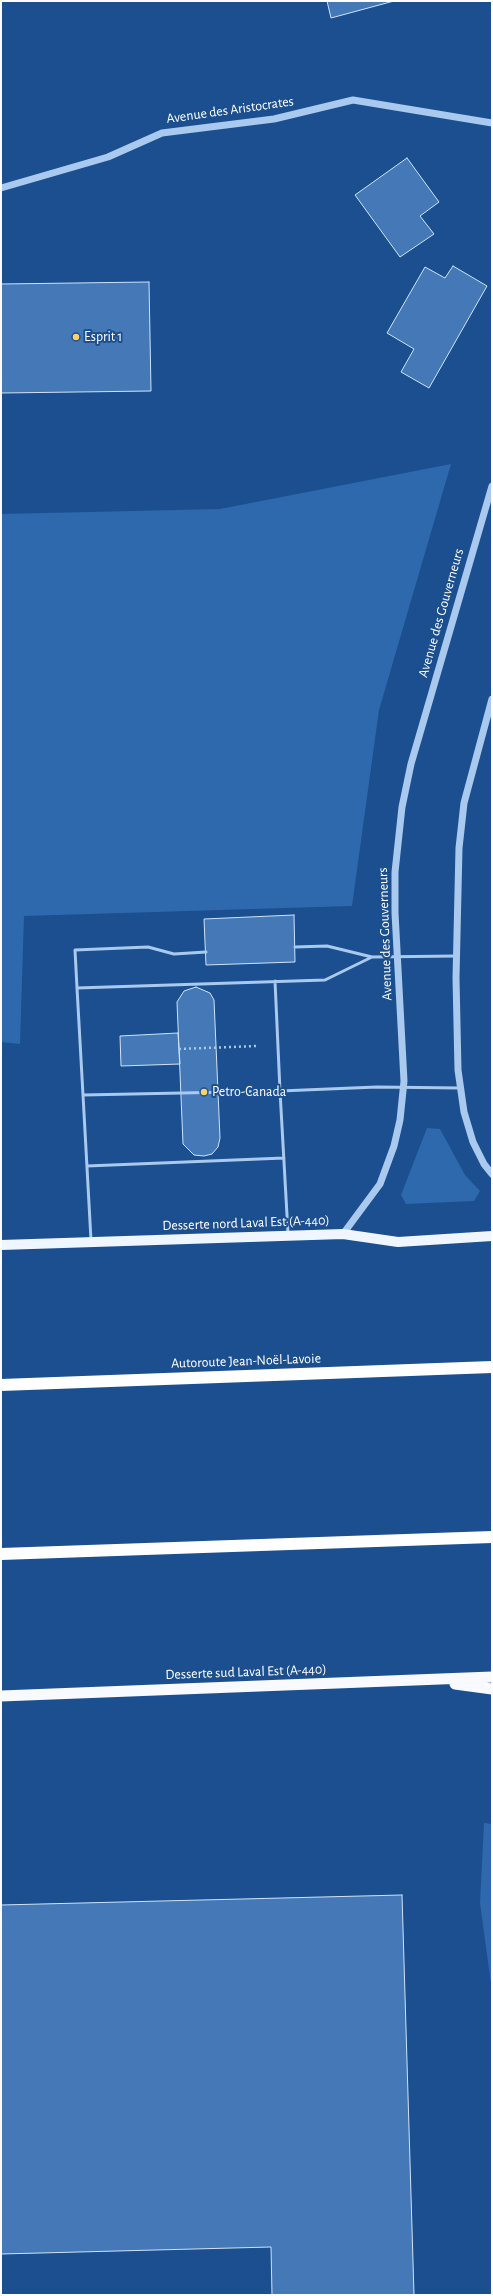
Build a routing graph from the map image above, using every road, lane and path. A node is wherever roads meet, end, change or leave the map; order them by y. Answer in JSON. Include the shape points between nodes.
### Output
{"nodes":[{"id":1,"x":492,"y":123,"type":"edge"},
{"id":2,"x":1,"y":188,"type":"edge"},
{"id":3,"x":492,"y":486,"type":"edge"},
{"id":4,"x":492,"y":699,"type":"edge"},
{"id":5,"x":295,"y":947,"type":"dead end"},
{"id":6,"x":206,"y":952,"type":"dead end"},
{"id":7,"x":398,"y":956,"type":"junction"},
{"id":8,"x":456,"y":956,"type":"junction"},
{"id":9,"x":372,"y":957,"type":"junction"},
{"id":10,"x":275,"y":981,"type":"junction"},
{"id":11,"x":77,"y":988,"type":"junction"},
{"id":12,"x":278,"y":1046,"type":"junction"},
{"id":13,"x":180,"y":1048,"type":"dead end"},
{"id":14,"x":404,"y":1088,"type":"junction"},
{"id":15,"x":461,"y":1088,"type":"junction"},
{"id":16,"x":280,"y":1091,"type":"junction"},
{"id":17,"x":83,"y":1095,"type":"junction"},
{"id":18,"x":284,"y":1158,"type":"junction"},
{"id":19,"x":87,"y":1166,"type":"junction"},
{"id":20,"x":492,"y":1174,"type":"edge"},
{"id":21,"x":343,"y":1234,"type":"junction"},
{"id":22,"x":288,"y":1236,"type":"junction"},
{"id":23,"x":492,"y":1236,"type":"edge"},
{"id":24,"x":91,"y":1242,"type":"junction"},
{"id":25,"x":1,"y":1245,"type":"edge"},
{"id":26,"x":492,"y":1367,"type":"edge"},
{"id":27,"x":1,"y":1385,"type":"edge"},
{"id":28,"x":492,"y":1537,"type":"edge"},
{"id":29,"x":1,"y":1554,"type":"edge"},
{"id":30,"x":492,"y":1677,"type":"edge"},
{"id":31,"x":423,"y":1680,"type":"junction"},
{"id":32,"x":492,"y":1689,"type":"edge"},
{"id":33,"x":1,"y":1696,"type":"edge"}],
"edges":[{"from":1,"to":2,"type":"street","name":"Avenue des Aristocrates","via":[[353,100],[274,119],[162,133],[108,157]]},
{"from":3,"to":7,"type":"street","name":"Avenue des Gouverneurs","via":[[411,764],[402,806],[395,872],[394,914]]},
{"from":4,"to":8,"type":"street","via":[[464,803],[459,848]]},
{"from":5,"to":9,"type":"lane","via":[[326,946]]},
{"from":6,"to":11,"type":"lane","via":[[174,954],[148,947],[75,950]]},
{"from":7,"to":8,"type":"lane"},
{"from":7,"to":9,"type":"lane"},
{"from":7,"to":14,"type":"street","name":"Avenue des Gouverneurs"},
{"from":8,"to":15,"type":"street","via":[[458,1070]]},
{"from":9,"to":10,"type":"lane","via":[[325,980]]},
{"from":10,"to":11,"type":"lane"},
{"from":10,"to":12,"type":"lane"},
{"from":11,"to":17,"type":"lane"},
{"from":12,"to":13,"type":"path"},
{"from":12,"to":16,"type":"lane"},
{"from":14,"to":15,"type":"lane"},
{"from":14,"to":16,"type":"lane"},
{"from":14,"to":21,"type":"street","name":"Avenue des Gouverneurs","via":[[400,1120],[388,1165],[380,1184]]},
{"from":15,"to":20,"type":"street","via":[[464,1112],[473,1142]]},
{"from":16,"to":17,"type":"lane"},
{"from":16,"to":18,"type":"lane"},
{"from":17,"to":19,"type":"lane"},
{"from":18,"to":19,"type":"lane"},
{"from":18,"to":22,"type":"lane"},
{"from":19,"to":24,"type":"lane"},
{"from":21,"to":22,"type":"main road","name":"Desserte nord Laval Est (A-440)"},
{"from":21,"to":23,"type":"main road","name":"Desserte nord Laval Est (A-440)","via":[[398,1242]]},
{"from":22,"to":24,"type":"main road","name":"Desserte nord Laval Est (A-440)"},
{"from":24,"to":25,"type":"main road","name":"Desserte nord Laval Est (A-440)"},
{"from":26,"to":27,"type":"highway","name":"Autoroute Jean-Noël-Lavoie"},
{"from":28,"to":29,"type":"highway"},
{"from":30,"to":31,"type":"highway","name":"Desserte sud Laval Est (A-440)"},
{"from":31,"to":32,"type":"highway"},
{"from":31,"to":33,"type":"highway","name":"Desserte sud Laval Est (A-440)"}]}
